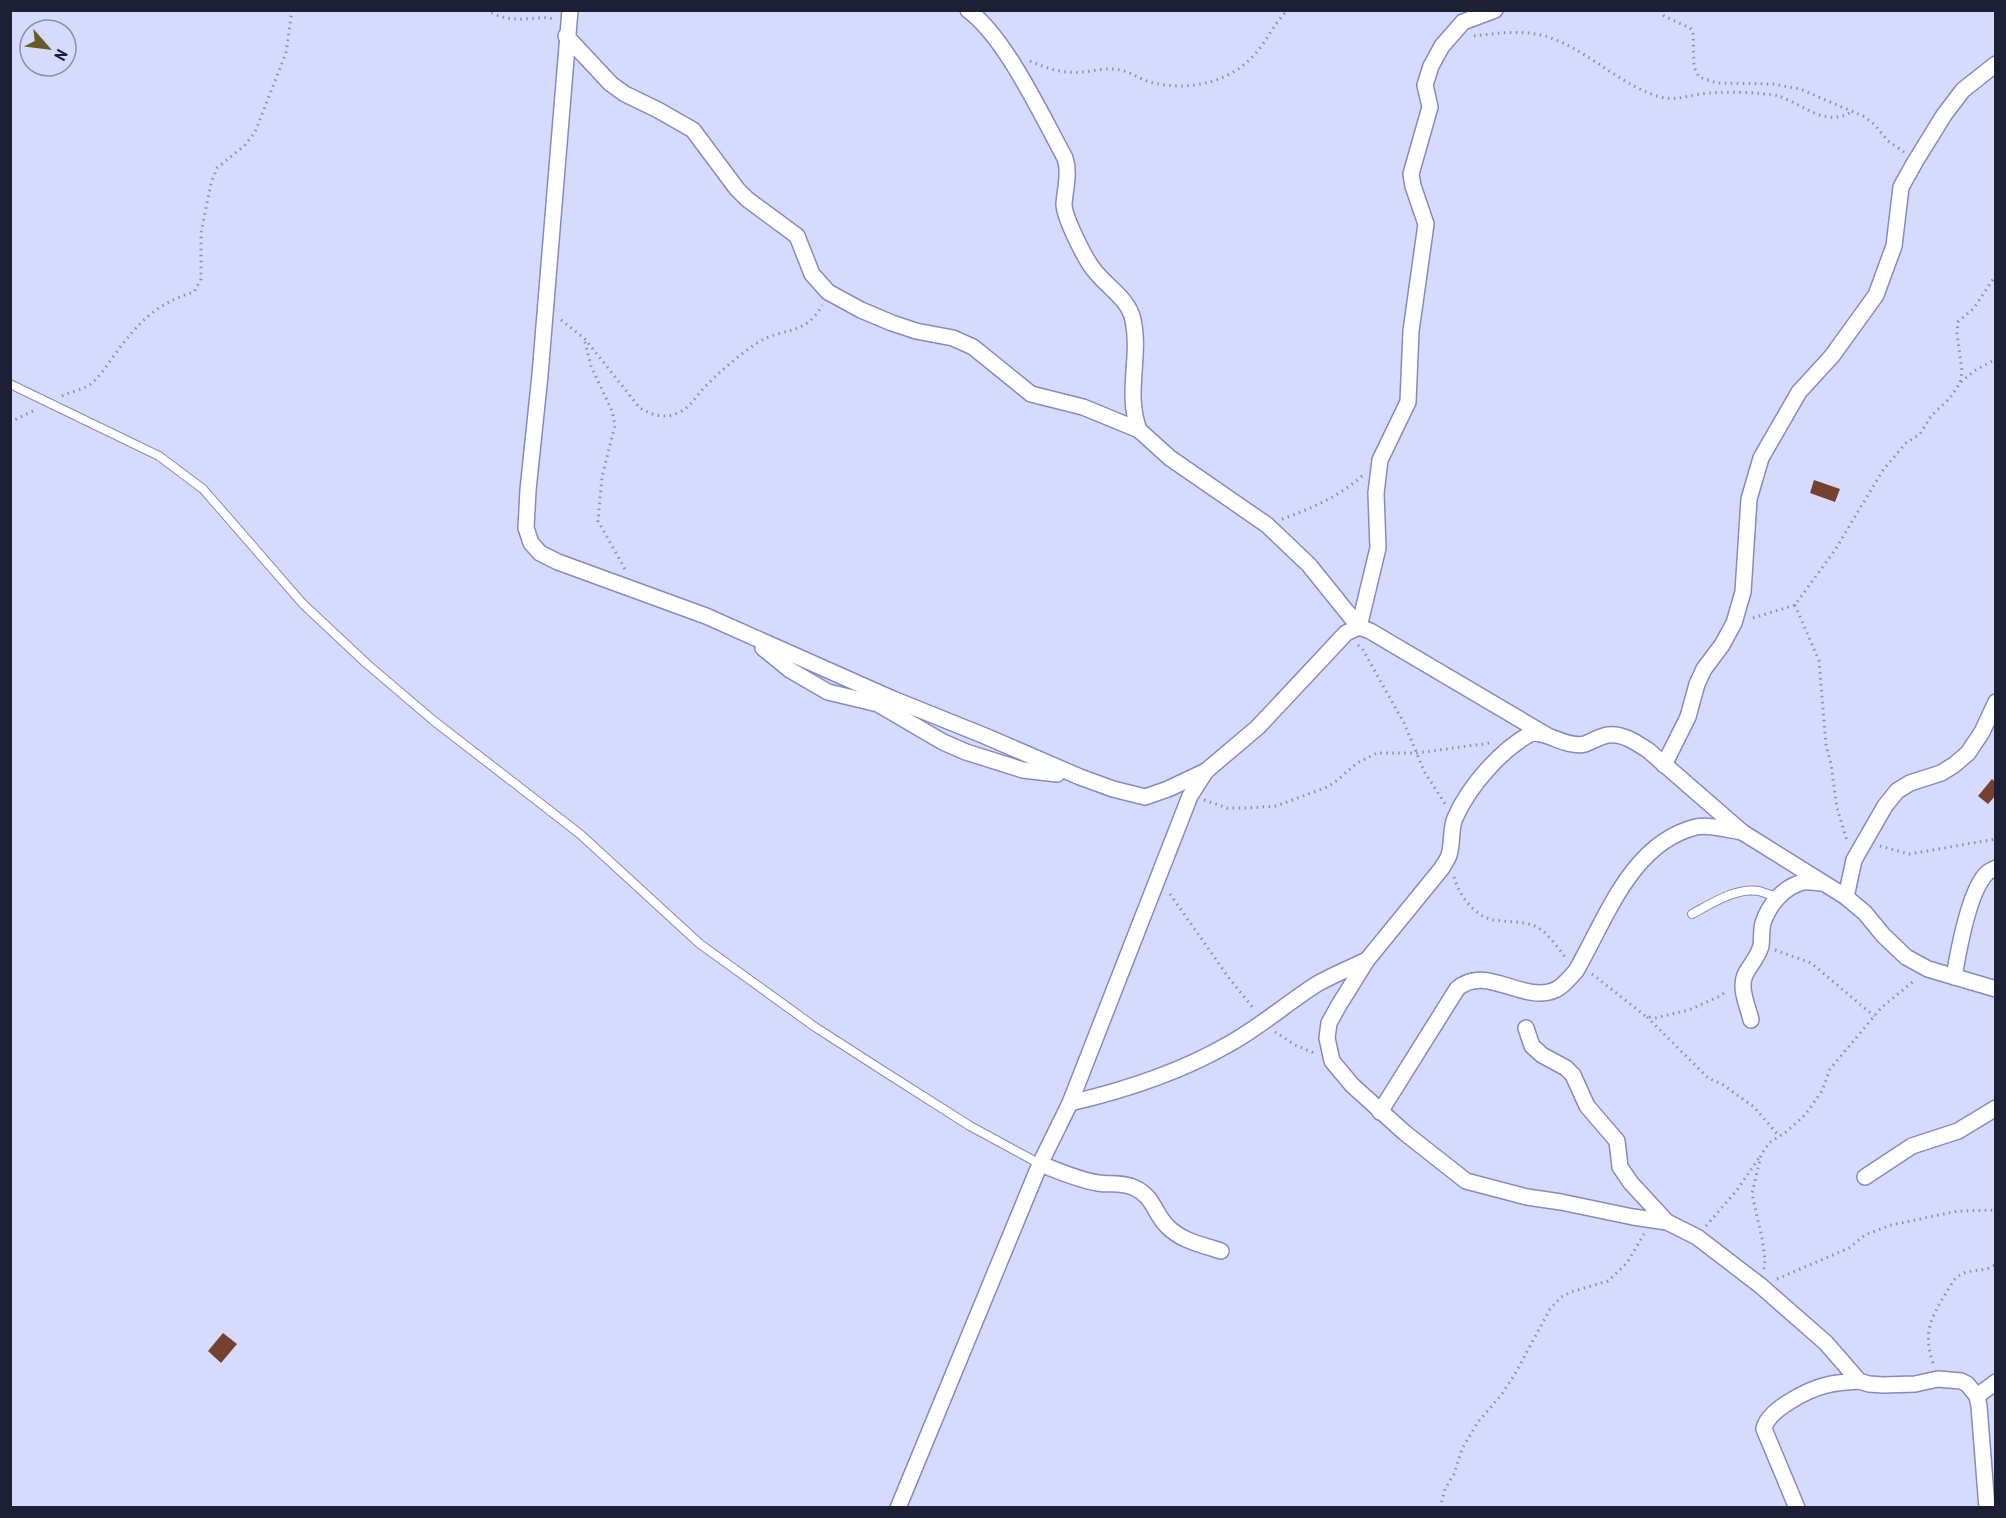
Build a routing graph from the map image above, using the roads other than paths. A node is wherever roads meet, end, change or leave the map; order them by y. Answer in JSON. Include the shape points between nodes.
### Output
{"nodes":[{"id":1,"x":570,"y":10,"type":"edge"},
{"id":2,"x":968,"y":10,"type":"edge"},
{"id":3,"x":1495,"y":10,"type":"edge"},
{"id":4,"x":566,"y":36,"type":"junction"},
{"id":5,"x":1995,"y":64,"type":"edge"},
{"id":6,"x":10,"y":384,"type":"edge"},
{"id":7,"x":1139,"y":430,"type":"junction"},
{"id":8,"x":1353,"y":630,"type":"junction"},
{"id":9,"x":746,"y":634,"type":"junction"},
{"id":10,"x":1995,"y":702,"type":"edge"},
{"id":11,"x":1548,"y":736,"type":"junction"},
{"id":12,"x":1664,"y":765,"type":"junction"},
{"id":13,"x":1206,"y":771,"type":"junction"},
{"id":14,"x":1080,"y":777,"type":"junction"},
{"id":15,"x":1190,"y":796,"type":"junction"},
{"id":16,"x":1145,"y":797,"type":"junction"},
{"id":17,"x":1742,"y":832,"type":"junction"},
{"id":18,"x":1995,"y":868,"type":"edge"},
{"id":19,"x":1824,"y":883,"type":"junction"},
{"id":20,"x":1777,"y":897,"type":"junction"},
{"id":21,"x":1846,"y":897,"type":"junction"},
{"id":22,"x":1692,"y":914,"type":"dead end"},
{"id":23,"x":1367,"y":960,"type":"junction"},
{"id":24,"x":1954,"y":977,"type":"junction"},
{"id":25,"x":1995,"y":989,"type":"edge"},
{"id":26,"x":1751,"y":1020,"type":"dead end"},
{"id":27,"x":1526,"y":1028,"type":"dead end"},
{"id":28,"x":1070,"y":1103,"type":"junction"},
{"id":29,"x":1995,"y":1108,"type":"edge"},
{"id":30,"x":1380,"y":1112,"type":"junction"},
{"id":31,"x":1040,"y":1164,"type":"junction"},
{"id":32,"x":1865,"y":1177,"type":"dead end"},
{"id":33,"x":1667,"y":1222,"type":"junction"},
{"id":34,"x":1221,"y":1251,"type":"dead end"},
{"id":35,"x":1859,"y":1381,"type":"junction"},
{"id":36,"x":1995,"y":1382,"type":"edge"},
{"id":37,"x":1977,"y":1396,"type":"junction"},
{"id":38,"x":898,"y":1508,"type":"edge"},
{"id":39,"x":1797,"y":1508,"type":"edge"},
{"id":40,"x":1986,"y":1508,"type":"edge"}],
"edges":[{"from":1,"to":4,"type":"street"},
{"from":2,"to":7,"type":"street","via":[[1010,60],[1065,158],[1066,217],[1094,270],[1130,309],[1135,345],[1133,414]]},
{"from":3,"to":8,"type":"street","via":[[1463,22],[1436,56],[1426,78],[1430,107],[1411,174],[1426,224],[1411,331],[1408,402],[1380,460],[1376,493],[1378,548]]},
{"from":4,"to":7,"type":"street","via":[[618,89],[693,130],[737,189],[797,236],[813,274],[828,292],[892,323],[973,347],[1031,394],[1083,407]]},
{"from":4,"to":9,"type":"street","via":[[526,528],[540,553],[558,562]]},
{"from":5,"to":12,"type":"street","via":[[1963,90],[1915,162],[1901,187],[1894,246],[1876,295],[1832,356],[1799,392],[1761,458],[1749,499],[1743,592],[1734,623],[1696,684],[1688,717]]},
{"from":6,"to":31,"type":"lane","via":[[159,456],[203,489],[303,604],[367,664],[580,834],[700,944],[815,1027],[970,1126]]},
{"from":7,"to":8,"type":"street","via":[[1170,458],[1267,525],[1310,565]]},
{"from":8,"to":11,"type":"street","via":[[1370,631]]},
{"from":8,"to":13,"type":"street","via":[[1258,727]]},
{"from":9,"to":14,"type":"street"},
{"from":9,"to":14,"type":"street","via":[[790,670],[828,692],[878,704],[942,742],[1023,770]]},
{"from":10,"to":21,"type":"street","via":[[1968,753],[1941,773],[1897,791],[1885,806],[1854,860]]},
{"from":11,"to":12,"type":"street","via":[[1582,745],[1608,735],[1620,736]]},
{"from":11,"to":23,"type":"street","via":[[1534,732],[1518,740],[1482,777],[1455,819],[1449,855],[1434,879]]},
{"from":12,"to":17,"type":"street"},
{"from":13,"to":15,"type":"street"},
{"from":13,"to":16,"type":"street"},
{"from":14,"to":16,"type":"street"},
{"from":15,"to":16,"type":"street"},
{"from":15,"to":28,"type":"street"},
{"from":17,"to":19,"type":"street"},
{"from":17,"to":30,"type":"street","via":[[1698,826],[1675,835],[1654,850],[1621,887],[1576,970],[1555,990],[1538,993],[1476,979],[1464,983]]},
{"from":18,"to":24,"type":"street","via":[[1986,873],[1969,911]]},
{"from":19,"to":20,"type":"street","via":[[1804,882]]},
{"from":19,"to":21,"type":"street"},
{"from":20,"to":22,"type":"lane","via":[[1745,891]]},
{"from":20,"to":26,"type":"street","via":[[1768,910],[1756,958],[1745,975],[1744,991]]},
{"from":21,"to":24,"type":"street","via":[[1906,957]]},
{"from":23,"to":28,"type":"street","via":[[1315,986],[1229,1044],[1161,1077]]},
{"from":23,"to":30,"type":"street","via":[[1329,1023],[1327,1038],[1332,1061]]},
{"from":24,"to":25,"type":"street"},
{"from":27,"to":33,"type":"street","via":[[1537,1051],[1573,1075],[1587,1106],[1617,1141],[1620,1167]]},
{"from":28,"to":31,"type":"street"},
{"from":29,"to":32,"type":"street","via":[[1958,1131],[1912,1146]]},
{"from":30,"to":33,"type":"street","via":[[1466,1181],[1527,1197]]},
{"from":31,"to":34,"type":"street","via":[[1099,1184],[1132,1186],[1144,1194],[1165,1225],[1177,1235]]},
{"from":31,"to":38,"type":"street"},
{"from":33,"to":35,"type":"street","via":[[1697,1237],[1761,1286],[1826,1343]]},
{"from":35,"to":37,"type":"street","via":[[1897,1385],[1938,1379],[1961,1381]]},
{"from":35,"to":39,"type":"street","via":[[1826,1385],[1804,1394],[1779,1409],[1764,1425]]},
{"from":36,"to":37,"type":"street"},
{"from":37,"to":40,"type":"street"}]}
